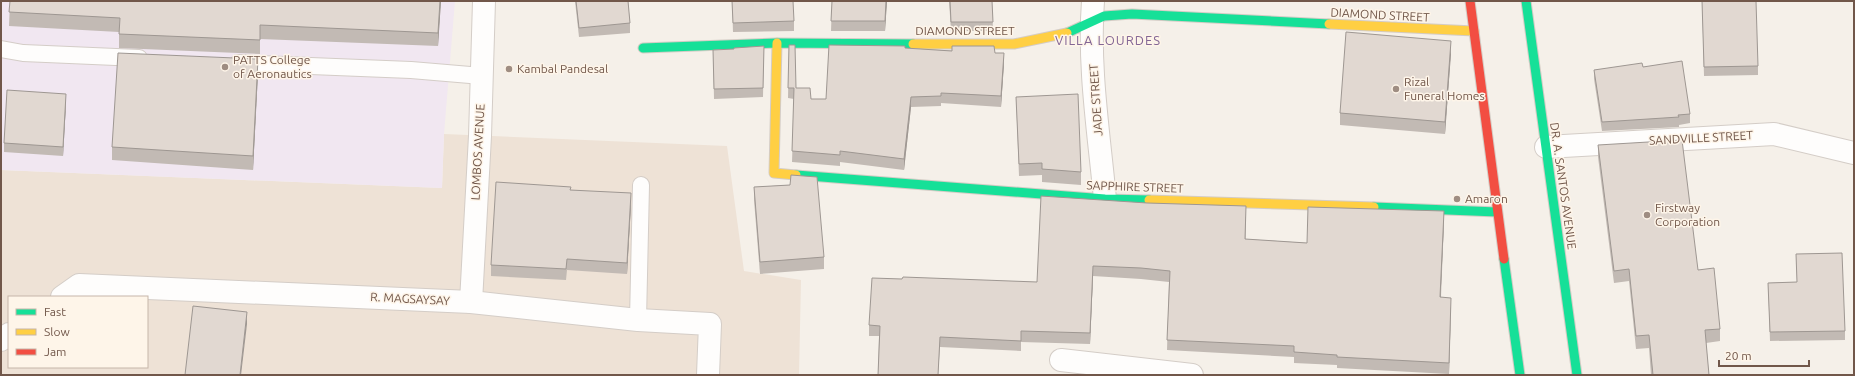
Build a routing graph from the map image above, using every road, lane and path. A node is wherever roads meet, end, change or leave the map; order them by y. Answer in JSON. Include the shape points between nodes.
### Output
{"nodes":[{"id":1,"x":484,"y":1,"type":"edge"},
{"id":2,"x":1093,"y":1,"type":"edge"},
{"id":3,"x":1470,"y":1,"type":"edge"},
{"id":4,"x":1526,"y":1,"type":"edge"},
{"id":5,"x":1092,"y":22,"type":"junction"},
{"id":6,"x":1474,"y":31,"type":"junction"},
{"id":7,"x":777,"y":43,"type":"junction"},
{"id":8,"x":644,"y":48,"type":"dead end"},
{"id":9,"x":1,"y":49,"type":"edge"},
{"id":10,"x":157,"y":59,"type":"edge"},
{"id":11,"x":220,"y":62,"type":"edge"},
{"id":12,"x":482,"y":76,"type":"junction"},
{"id":13,"x":1546,"y":147,"type":"junction"},
{"id":14,"x":1854,"y":153,"type":"edge"},
{"id":15,"x":641,"y":185,"type":"dead end"},
{"id":16,"x":1105,"y":199,"type":"junction"},
{"id":17,"x":1497,"y":212,"type":"junction"},
{"id":18,"x":64,"y":296,"type":"edge"},
{"id":19,"x":471,"y":302,"type":"junction"},
{"id":20,"x":638,"y":320,"type":"junction"},
{"id":21,"x":1061,"y":360,"type":"dead end"},
{"id":22,"x":708,"y":375,"type":"edge"},
{"id":23,"x":1192,"y":375,"type":"edge"},
{"id":24,"x":1520,"y":375,"type":"edge"},
{"id":25,"x":1577,"y":375,"type":"edge"}],
"edges":[{"from":1,"to":12,"type":"street","name":"LOMBOS AVENUE"},
{"from":2,"to":5,"type":"street","name":"JADE STREET"},
{"from":3,"to":6,"type":"street"},
{"from":4,"to":13,"type":"street","name":"DR. A. SANTOS AVENUE"},
{"from":5,"to":6,"type":"street","name":"DIAMOND STREET","via":[[1104,16],[1132,14]]},
{"from":5,"to":7,"type":"street","name":"DIAMOND STREET","via":[[1062,35],[1014,44]]},
{"from":5,"to":16,"type":"street","name":"JADE STREET","via":[[1095,92]]},
{"from":6,"to":17,"type":"street"},
{"from":7,"to":8,"type":"street","name":"DIAMOND STREET"},
{"from":7,"to":16,"type":"street","name":"SAPPHIRE STREET","via":[[774,173]]},
{"from":9,"to":10,"type":"lane","via":[[23,53]]},
{"from":11,"to":12,"type":"lane","via":[[411,70]]},
{"from":12,"to":19,"type":"street","name":"LOMBOS AVENUE"},
{"from":13,"to":14,"type":"street","name":"SANDVILLE STREET","via":[[1774,134]]},
{"from":13,"to":25,"type":"street","name":"DR. A. SANTOS AVENUE"},
{"from":15,"to":20,"type":"lane"},
{"from":16,"to":17,"type":"street","name":"SAPPHIRE STREET"},
{"from":17,"to":24,"type":"street"},
{"from":18,"to":19,"type":"street","name":"R. MAGSAYSAY","via":[[80,285]]},
{"from":19,"to":20,"type":"street","name":"R. MAGSAYSAY"},
{"from":20,"to":22,"type":"street","name":"R. MAGSAYSAY","via":[[710,324]]},
{"from":21,"to":23,"type":"street"}]}
